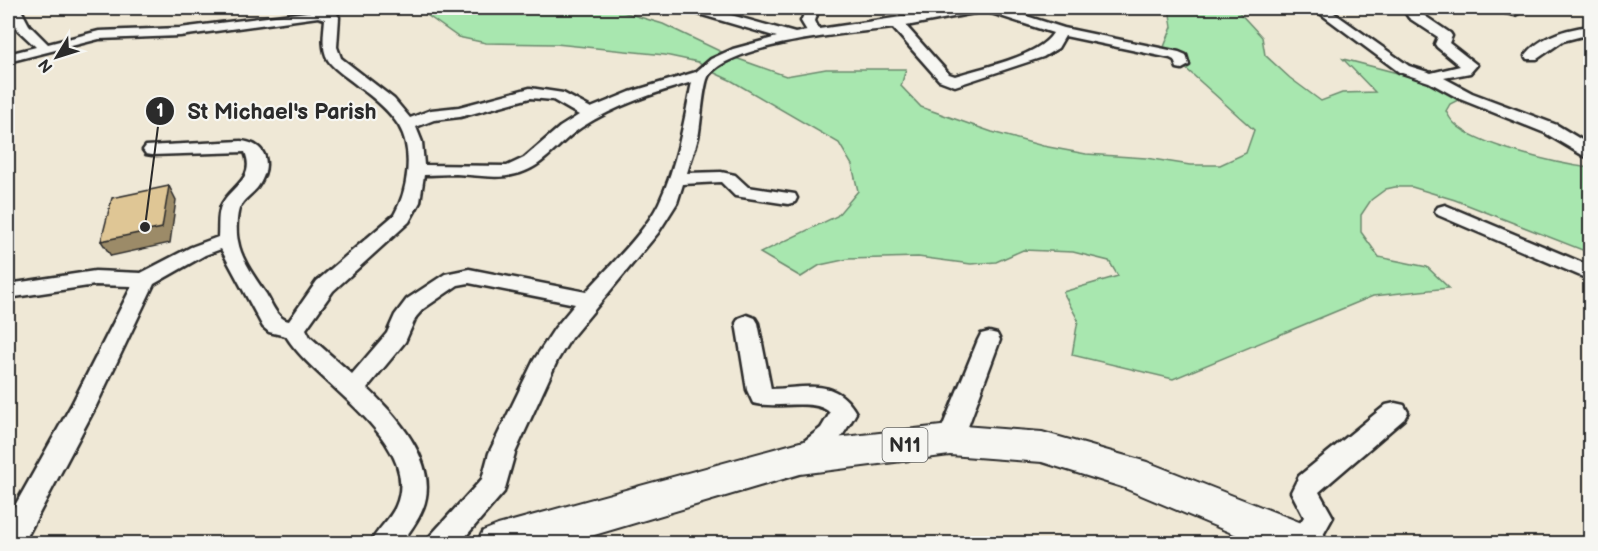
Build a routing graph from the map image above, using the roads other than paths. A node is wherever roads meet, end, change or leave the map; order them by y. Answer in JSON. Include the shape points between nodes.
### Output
{"nodes":[{"id":1,"x":14,"y":8,"type":"edge"},
{"id":2,"x":694,"y":8,"type":"edge"},
{"id":3,"x":813,"y":8,"type":"edge"},
{"id":4,"x":977,"y":8,"type":"edge"},
{"id":5,"x":1319,"y":8,"type":"edge"},
{"id":6,"x":1413,"y":8,"type":"edge"},
{"id":7,"x":329,"y":10,"type":"edge"},
{"id":8,"x":897,"y":24,"type":"junction"},
{"id":9,"x":1590,"y":30,"type":"edge"},
{"id":10,"x":1061,"y":31,"type":"junction"},
{"id":11,"x":805,"y":36,"type":"junction"},
{"id":12,"x":46,"y":49,"type":"junction"},
{"id":13,"x":1532,"y":56,"type":"dead end"},
{"id":14,"x":8,"y":58,"type":"edge"},
{"id":15,"x":1182,"y":65,"type":"dead end"},
{"id":16,"x":701,"y":75,"type":"junction"},
{"id":17,"x":1434,"y":79,"type":"junction"},
{"id":18,"x":591,"y":115,"type":"junction"},
{"id":19,"x":407,"y":125,"type":"junction"},
{"id":20,"x":152,"y":150,"type":"dead end"},
{"id":21,"x":1590,"y":152,"type":"edge"},
{"id":22,"x":416,"y":170,"type":"junction"},
{"id":23,"x":677,"y":179,"type":"junction"},
{"id":24,"x":788,"y":198,"type":"dead end"},
{"id":25,"x":1445,"y":211,"type":"dead end"},
{"id":26,"x":226,"y":240,"type":"junction"},
{"id":27,"x":1590,"y":274,"type":"edge"},
{"id":28,"x":145,"y":280,"type":"junction"},
{"id":29,"x":8,"y":291,"type":"edge"},
{"id":30,"x":589,"y":300,"type":"junction"},
{"id":31,"x":747,"y":323,"type":"dead end"},
{"id":32,"x":295,"y":329,"type":"junction"},
{"id":33,"x":989,"y":340,"type":"dead end"},
{"id":34,"x":353,"y":389,"type":"junction"},
{"id":35,"x":1395,"y":412,"type":"dead end"},
{"id":36,"x":950,"y":440,"type":"junction"},
{"id":37,"x":800,"y":458,"type":"junction"},
{"id":38,"x":8,"y":543,"type":"edge"},
{"id":39,"x":384,"y":543,"type":"edge"},
{"id":40,"x":441,"y":543,"type":"edge"},
{"id":41,"x":498,"y":543,"type":"edge"},
{"id":42,"x":1305,"y":543,"type":"edge"}],
"edges":[{"from":1,"to":12,"type":"street","via":[[23,27]]},
{"from":2,"to":11,"type":"street"},
{"from":3,"to":11,"type":"street"},
{"from":4,"to":8,"type":"street"},
{"from":4,"to":10,"type":"street"},
{"from":5,"to":17,"type":"street","via":[[1404,69]]},
{"from":6,"to":17,"type":"street","via":[[1414,15],[1445,36],[1442,44],[1470,65]]},
{"from":7,"to":12,"type":"street","via":[[227,19],[159,34],[99,35]]},
{"from":7,"to":19,"type":"street","via":[[330,46],[335,60],[388,102]]},
{"from":8,"to":10,"type":"street","via":[[944,77],[955,81],[1038,54],[1053,45]]},
{"from":8,"to":11,"type":"street"},
{"from":9,"to":13,"type":"street","via":[[1559,36]]},
{"from":10,"to":15,"type":"street","via":[[1174,55]]},
{"from":11,"to":16,"type":"street","via":[[730,56]]},
{"from":12,"to":14,"type":"street"},
{"from":16,"to":18,"type":"street","via":[[628,96]]},
{"from":16,"to":23,"type":"street"},
{"from":17,"to":21,"type":"street","via":[[1466,96],[1551,129]]},
{"from":18,"to":19,"type":"street","via":[[557,96],[530,93],[460,112],[431,115]]},
{"from":18,"to":22,"type":"street","via":[[564,132],[538,158],[509,171]]},
{"from":19,"to":22,"type":"street","via":[[414,142]]},
{"from":20,"to":26,"type":"street","via":[[241,146],[255,151],[257,172],[230,208]]},
{"from":22,"to":32,"type":"street","via":[[411,202],[402,218],[326,286]]},
{"from":23,"to":24,"type":"street","via":[[721,177],[729,179],[742,192]]},
{"from":23,"to":30,"type":"street","via":[[668,203],[651,229]]},
{"from":25,"to":27,"type":"street"},
{"from":26,"to":28,"type":"street"},
{"from":26,"to":32,"type":"street","via":[[271,322],[277,327]]},
{"from":28,"to":29,"type":"street","via":[[95,278]]},
{"from":28,"to":38,"type":"street","via":[[84,406]]},
{"from":30,"to":34,"type":"street","via":[[469,276],[453,279],[415,304],[397,336]]},
{"from":30,"to":40,"type":"street","via":[[546,360],[502,453],[494,484]]},
{"from":31,"to":37,"type":"street","via":[[762,397],[830,397],[843,413],[830,435]]},
{"from":32,"to":34,"type":"street","via":[[306,349]]},
{"from":33,"to":36,"type":"street"},
{"from":34,"to":39,"type":"street","via":[[390,428],[407,455],[413,479],[410,506]]},
{"from":35,"to":42,"type":"street","via":[[1309,484],[1305,492],[1319,517]]},
{"from":36,"to":37,"type":"highway","number":"N11"},
{"from":36,"to":42,"type":"highway","number":"N11","via":[[1042,447],[1133,474]]},
{"from":37,"to":41,"type":"highway","number":"N11"}]}
